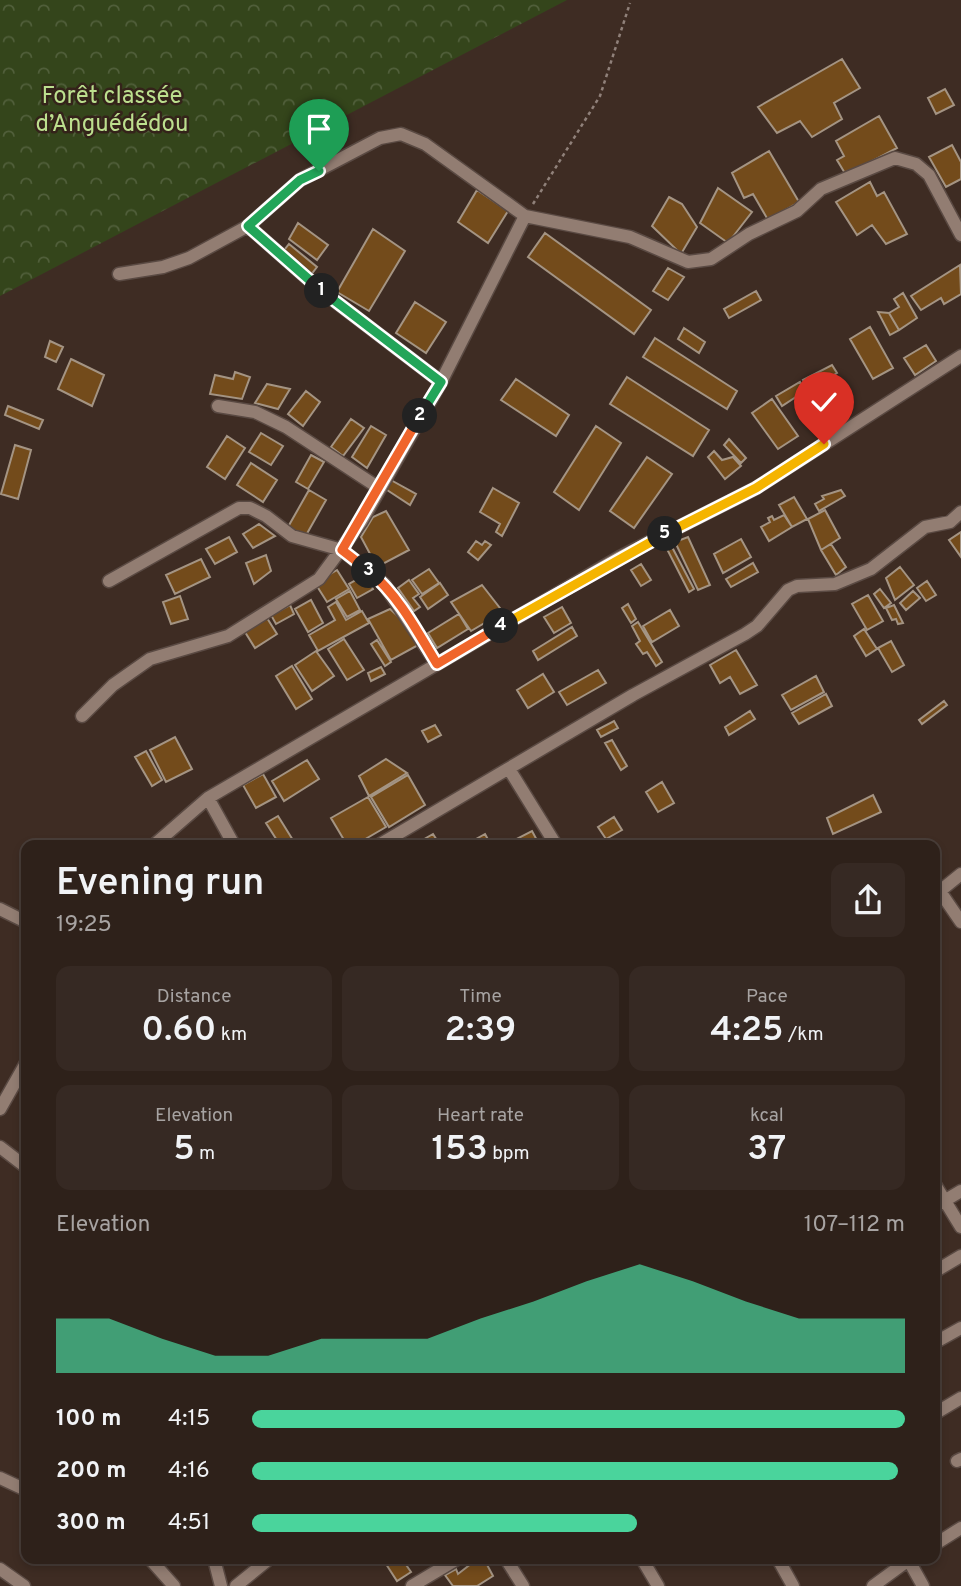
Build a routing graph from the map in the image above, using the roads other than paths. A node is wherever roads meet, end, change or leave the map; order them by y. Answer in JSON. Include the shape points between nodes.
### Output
{"nodes":[{"id":1,"x":525,"y":216,"type":"junction"},
{"id":2,"x":248,"y":226,"type":"junction"},
{"id":3,"x":961,"y":235,"type":"edge"},
{"id":4,"x":119,"y":274,"type":"dead end"},
{"id":5,"x":961,"y":356,"type":"edge"},
{"id":6,"x":441,"y":382,"type":"junction"},
{"id":7,"x":218,"y":405,"type":"dead end"},
{"id":8,"x":379,"y":488,"type":"junction"},
{"id":9,"x":961,"y":512,"type":"edge"},
{"id":10,"x":342,"y":550,"type":"junction"},
{"id":11,"x":109,"y":581,"type":"dead end"},
{"id":12,"x":437,"y":664,"type":"junction"},
{"id":13,"x":82,"y":716,"type":"dead end"},
{"id":14,"x":509,"y":769,"type":"junction"},
{"id":15,"x":208,"y":798,"type":"junction"},
{"id":16,"x":160,"y":840,"type":"edge"},
{"id":17,"x":231,"y":840,"type":"edge"},
{"id":18,"x":393,"y":840,"type":"edge"},
{"id":19,"x":553,"y":840,"type":"edge"},
{"id":20,"x":961,"y":874,"type":"edge"},
{"id":21,"x":940,"y":890,"type":"edge"},
{"id":22,"x":940,"y":896,"type":"edge"},
{"id":23,"x":0,"y":909,"type":"edge"},
{"id":24,"x":21,"y":920,"type":"edge"},
{"id":25,"x":961,"y":922,"type":"edge"},
{"id":26,"x":21,"y":1072,"type":"edge"},
{"id":27,"x":0,"y":1110,"type":"edge"},
{"id":28,"x":0,"y":1147,"type":"edge"},
{"id":29,"x":21,"y":1163,"type":"edge"},
{"id":30,"x":961,"y":1191,"type":"edge"},
{"id":31,"x":940,"y":1204,"type":"edge"},
{"id":32,"x":940,"y":1206,"type":"edge"},
{"id":33,"x":961,"y":1227,"type":"edge"},
{"id":34,"x":961,"y":1256,"type":"edge"},
{"id":35,"x":940,"y":1268,"type":"edge"},
{"id":36,"x":961,"y":1328,"type":"edge"},
{"id":37,"x":940,"y":1340,"type":"edge"},
{"id":38,"x":961,"y":1398,"type":"edge"},
{"id":39,"x":940,"y":1410,"type":"edge"},
{"id":40,"x":0,"y":1478,"type":"edge"},
{"id":41,"x":21,"y":1488,"type":"edge"},
{"id":42,"x":961,"y":1528,"type":"edge"},
{"id":43,"x":940,"y":1541,"type":"edge"},
{"id":44,"x":154,"y":1564,"type":"edge"},
{"id":45,"x":215,"y":1564,"type":"edge"},
{"id":46,"x":263,"y":1564,"type":"edge"},
{"id":47,"x":449,"y":1564,"type":"edge"},
{"id":48,"x":509,"y":1564,"type":"edge"},
{"id":49,"x":645,"y":1564,"type":"edge"},
{"id":50,"x":781,"y":1564,"type":"edge"},
{"id":51,"x":903,"y":1564,"type":"edge"},
{"id":52,"x":911,"y":1564,"type":"edge"},
{"id":53,"x":0,"y":1569,"type":"edge"},
{"id":54,"x":24,"y":1586,"type":"edge"},
{"id":55,"x":174,"y":1586,"type":"edge"},
{"id":56,"x":221,"y":1586,"type":"edge"},
{"id":57,"x":236,"y":1586,"type":"edge"},
{"id":58,"x":412,"y":1586,"type":"edge"},
{"id":59,"x":523,"y":1586,"type":"edge"},
{"id":60,"x":657,"y":1586,"type":"edge"},
{"id":61,"x":793,"y":1586,"type":"edge"},
{"id":62,"x":873,"y":1586,"type":"edge"},
{"id":63,"x":923,"y":1586,"type":"edge"}],
"edges":[{"from":1,"to":2,"type":"street","via":[[425,145],[401,134],[380,138],[300,180]]},
{"from":1,"to":3,"type":"street","via":[[631,237],[688,262],[711,259],[797,211],[821,189],[895,158],[916,163],[929,175]]},
{"from":1,"to":6,"type":"street"},
{"from":2,"to":4,"type":"street","via":[[189,258]]},
{"from":2,"to":6,"type":"street","via":[[323,292]]},
{"from":5,"to":12,"type":"street","via":[[756,488],[620,557]]},
{"from":6,"to":8,"type":"street"},
{"from":7,"to":8,"type":"street","via":[[255,412],[286,427]]},
{"from":8,"to":10,"type":"street"},
{"from":9,"to":14,"type":"street","via":[[950,522],[925,527],[871,569],[826,586],[788,590],[745,634]]},
{"from":10,"to":11,"type":"street","via":[[292,536],[250,508],[239,508]]},
{"from":10,"to":12,"type":"street","via":[[384,584]]},
{"from":10,"to":13,"type":"street","via":[[319,579],[228,636],[150,659],[113,685]]},
{"from":12,"to":15,"type":"street"},
{"from":14,"to":18,"type":"street"},
{"from":14,"to":19,"type":"street"},
{"from":15,"to":16,"type":"street"},
{"from":15,"to":17,"type":"street"},
{"from":20,"to":21,"type":"street"},
{"from":22,"to":25,"type":"street"},
{"from":23,"to":24,"type":"street"},
{"from":26,"to":27,"type":"street"},
{"from":28,"to":29,"type":"street"},
{"from":30,"to":31,"type":"street"},
{"from":32,"to":33,"type":"street"},
{"from":34,"to":35,"type":"street"},
{"from":36,"to":37,"type":"street"},
{"from":38,"to":39,"type":"street"},
{"from":40,"to":41,"type":"street"},
{"from":42,"to":43,"type":"street"},
{"from":44,"to":55,"type":"street"},
{"from":45,"to":56,"type":"street"},
{"from":46,"to":57,"type":"street"},
{"from":47,"to":58,"type":"street"},
{"from":48,"to":59,"type":"street"},
{"from":49,"to":60,"type":"street"},
{"from":50,"to":61,"type":"street"},
{"from":51,"to":62,"type":"street"},
{"from":52,"to":63,"type":"street"},
{"from":53,"to":54,"type":"street"}]}
